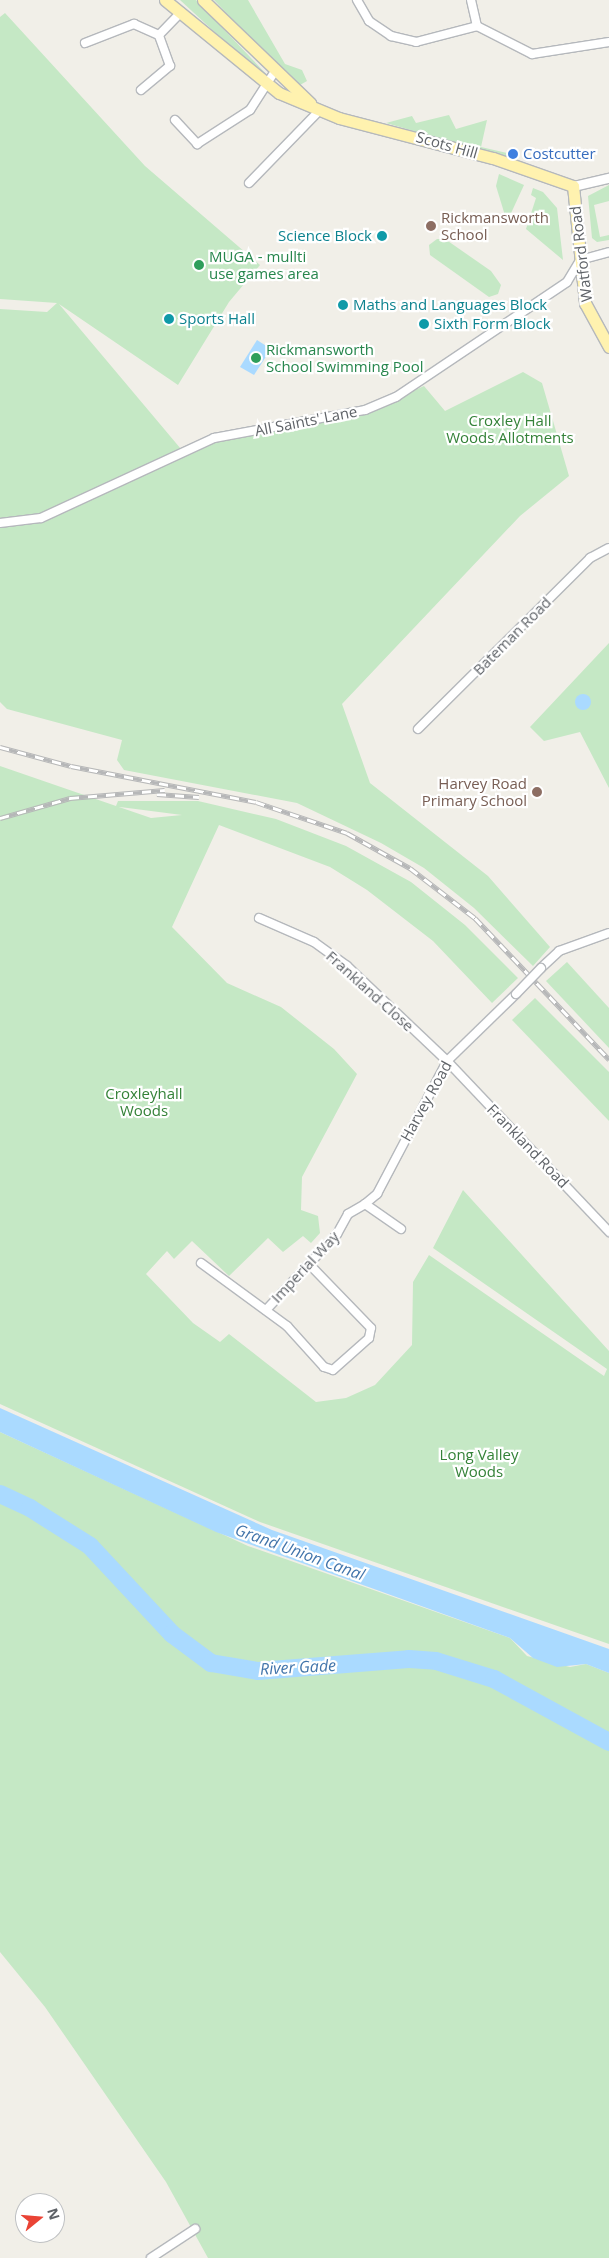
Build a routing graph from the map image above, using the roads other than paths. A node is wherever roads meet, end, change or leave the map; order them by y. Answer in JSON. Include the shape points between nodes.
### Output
{"nodes":[{"id":1,"x":165,"y":0,"type":"edge"},
{"id":2,"x":203,"y":0,"type":"edge"},
{"id":3,"x":357,"y":0,"type":"edge"},
{"id":4,"x":471,"y":0,"type":"edge"},
{"id":5,"x":181,"y":12,"type":"junction"},
{"id":6,"x":477,"y":26,"type":"junction"},
{"id":7,"x":159,"y":35,"type":"junction"},
{"id":8,"x":85,"y":42,"type":"dead end"},
{"id":9,"x":609,"y":42,"type":"edge"},
{"id":10,"x":275,"y":72,"type":"junction"},
{"id":11,"x":265,"y":82,"type":"junction"},
{"id":12,"x":141,"y":90,"type":"dead end"},
{"id":13,"x":319,"y":111,"type":"junction"},
{"id":14,"x":175,"y":120,"type":"dead end"},
{"id":15,"x":609,"y":178,"type":"edge"},
{"id":16,"x":249,"y":183,"type":"dead end"},
{"id":17,"x":573,"y":186,"type":"junction"},
{"id":18,"x":609,"y":252,"type":"edge"},
{"id":19,"x":580,"y":260,"type":"junction"},
{"id":20,"x":609,"y":347,"type":"edge"},
{"id":21,"x":0,"y":524,"type":"edge"},
{"id":22,"x":609,"y":548,"type":"edge"},
{"id":23,"x":418,"y":729,"type":"dead end"},
{"id":24,"x":259,"y":918,"type":"dead end"},
{"id":25,"x":609,"y":933,"type":"edge"},
{"id":26,"x":447,"y":1061,"type":"junction"},
{"id":27,"x":365,"y":1204,"type":"junction"},
{"id":28,"x":401,"y":1229,"type":"dead end"},
{"id":29,"x":609,"y":1232,"type":"edge"},
{"id":30,"x":201,"y":1264,"type":"dead end"},
{"id":31,"x":310,"y":1265,"type":"junction"},
{"id":32,"x":266,"y":1310,"type":"junction"},
{"id":33,"x":195,"y":2229,"type":"dead end"},
{"id":34,"x":151,"y":2258,"type":"edge"}],
"edges":[{"from":1,"to":5,"type":"main road","name":"Scots Hill"},
{"from":2,"to":10,"type":"main road","name":"Scots Hill"},
{"from":3,"to":6,"type":"street","via":[[368,20],[392,36],[416,42]]},
{"from":4,"to":6,"type":"street"},
{"from":5,"to":7,"type":"street"},
{"from":5,"to":11,"type":"main road","name":"Scots Hill"},
{"from":6,"to":9,"type":"street","via":[[532,54]]},
{"from":7,"to":8,"type":"street","via":[[134,24]]},
{"from":7,"to":12,"type":"street","via":[[170,66]]},
{"from":10,"to":11,"type":"street"},
{"from":10,"to":13,"type":"main road","name":"Scots Hill"},
{"from":11,"to":13,"type":"main road","name":"Scots Hill"},
{"from":11,"to":14,"type":"street","via":[[250,110],[197,144]]},
{"from":13,"to":16,"type":"street"},
{"from":13,"to":17,"type":"main road","name":"Scots Hill"},
{"from":15,"to":17,"type":"street"},
{"from":17,"to":19,"type":"main road","name":"Watford Road"},
{"from":18,"to":19,"type":"street"},
{"from":19,"to":20,"type":"main road","name":"Watford Road","via":[[585,303]]},
{"from":19,"to":21,"type":"street","name":"All Saints' Lane","via":[[567,282],[396,397],[365,410],[214,438],[41,518]]},
{"from":22,"to":23,"type":"street","name":"Bateman Road","via":[[590,558]]},
{"from":24,"to":26,"type":"street","name":"Frankland Close","via":[[314,942],[347,966]]},
{"from":25,"to":26,"type":"street","name":"Harvey Road","bridge":true,"via":[[559,951]]},
{"from":26,"to":27,"type":"street","name":"Harvey Road","via":[[377,1194]]},
{"from":26,"to":29,"type":"street","name":"Frankland Road"},
{"from":27,"to":28,"type":"street"},
{"from":27,"to":31,"type":"street","name":"Imperial Way","via":[[348,1214]]},
{"from":30,"to":32,"type":"street"},
{"from":31,"to":32,"type":"street","name":"Imperial Way"},
{"from":31,"to":32,"type":"street","via":[[366,1320],[372,1331],[339,1368],[329,1370]]},
{"from":33,"to":34,"type":"street"}]}
